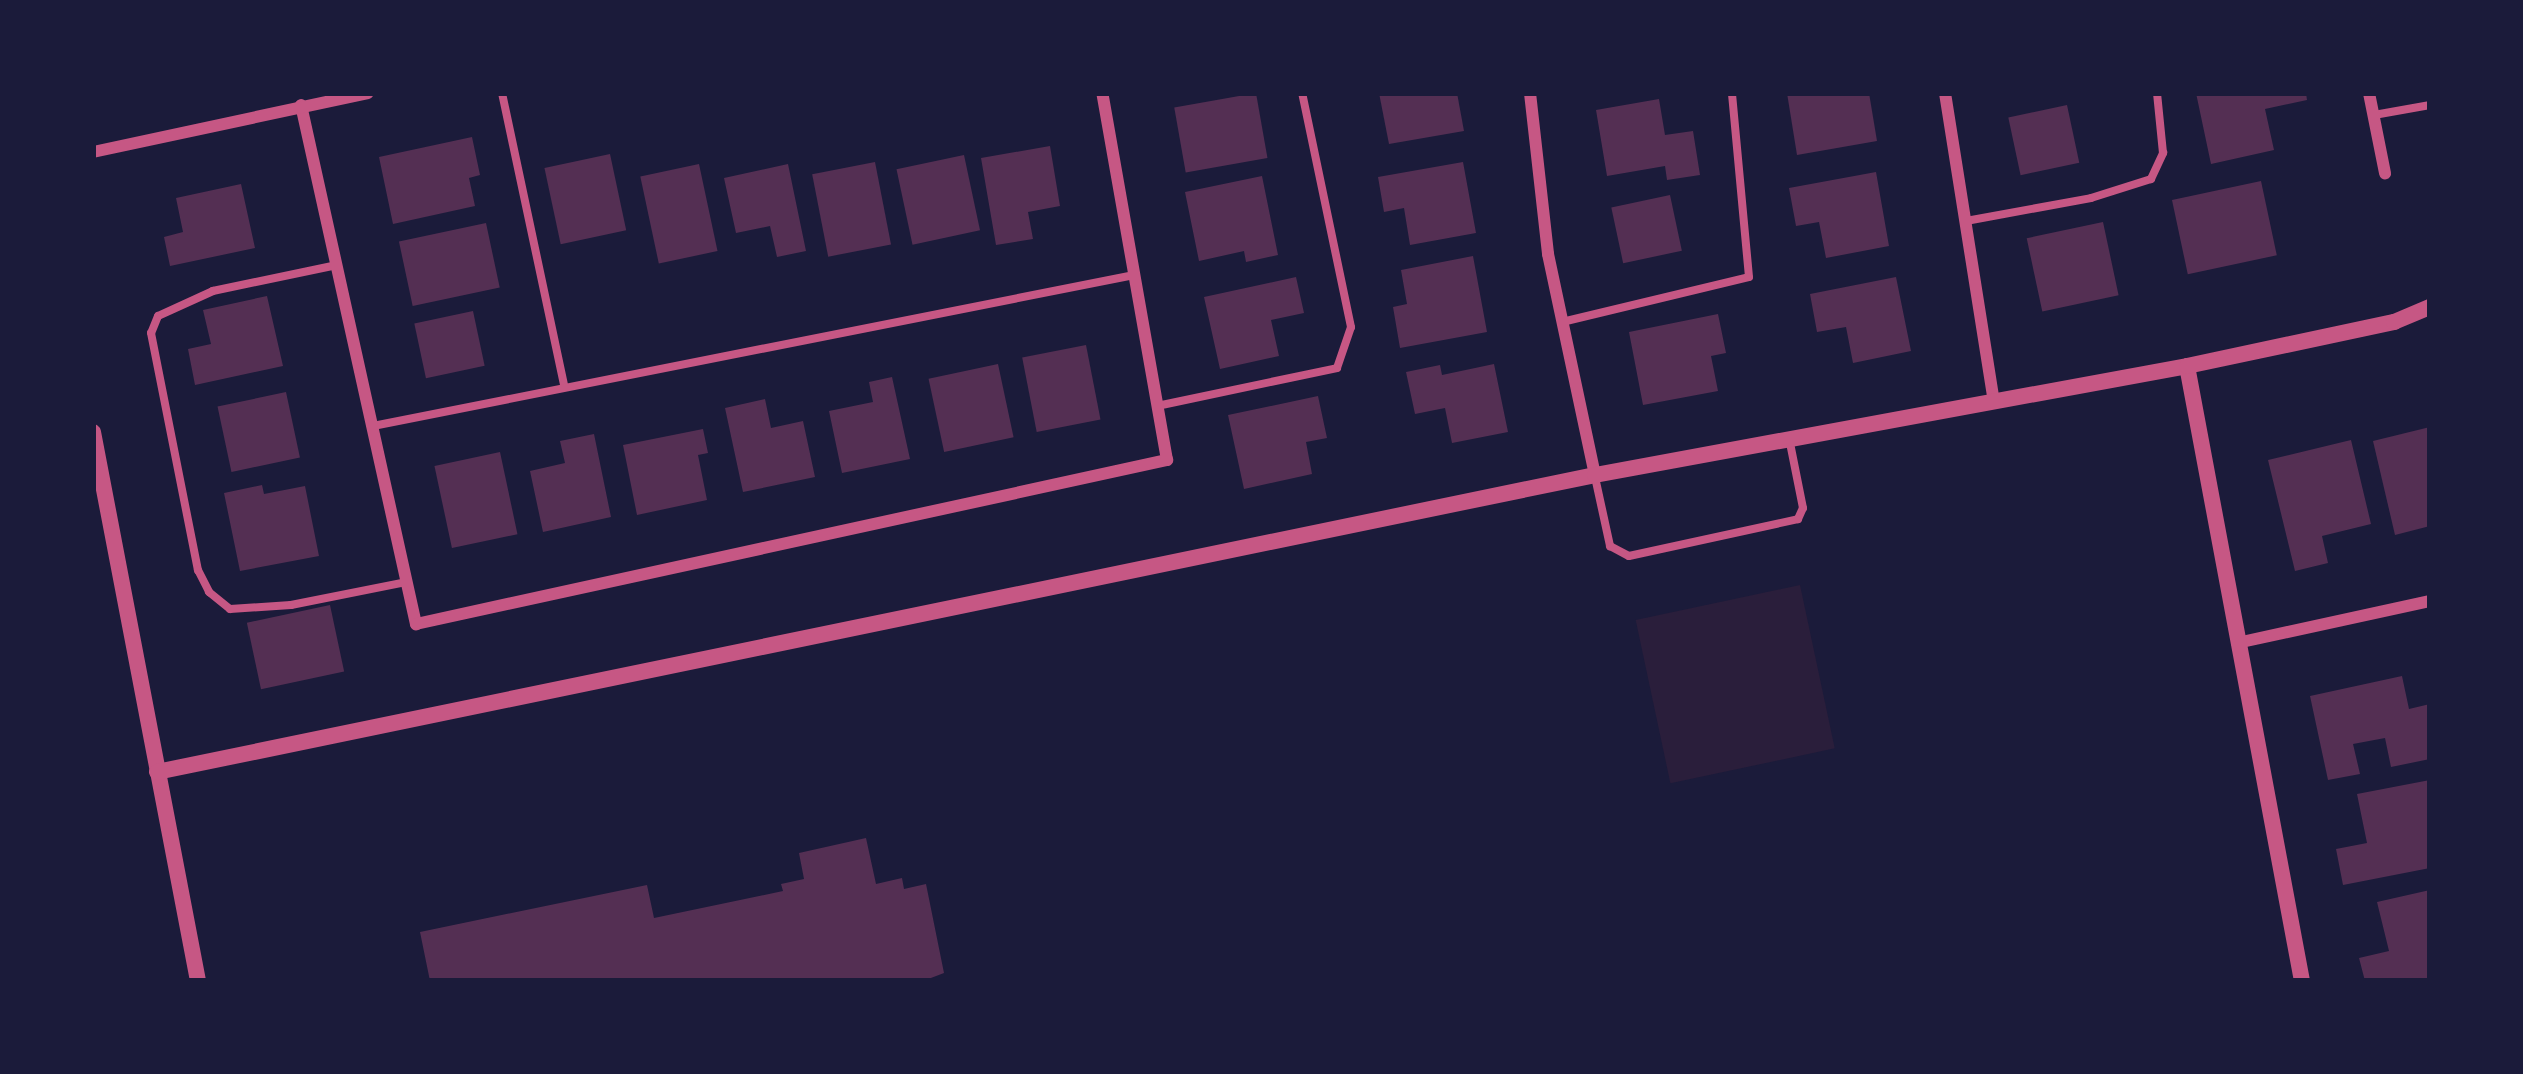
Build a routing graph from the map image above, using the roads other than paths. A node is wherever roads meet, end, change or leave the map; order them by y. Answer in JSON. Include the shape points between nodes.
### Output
{"nodes":[{"id":1,"x":368,"y":93,"type":"edge"},
{"id":2,"x":502,"y":93,"type":"edge"},
{"id":3,"x":1102,"y":93,"type":"edge"},
{"id":4,"x":1302,"y":93,"type":"edge"},
{"id":5,"x":1530,"y":93,"type":"edge"},
{"id":6,"x":1732,"y":93,"type":"edge"},
{"id":7,"x":1946,"y":93,"type":"edge"},
{"id":8,"x":2157,"y":93,"type":"edge"},
{"id":9,"x":2369,"y":93,"type":"edge"},
{"id":10,"x":302,"y":105,"type":"junction"},
{"id":11,"x":2430,"y":105,"type":"edge"},
{"id":12,"x":2374,"y":116,"type":"junction"},
{"id":13,"x":93,"y":152,"type":"edge"},
{"id":14,"x":2385,"y":173,"type":"dead end"},
{"id":15,"x":1966,"y":221,"type":"junction"},
{"id":16,"x":337,"y":265,"type":"junction"},
{"id":17,"x":1134,"y":275,"type":"junction"},
{"id":18,"x":2430,"y":308,"type":"edge"},
{"id":19,"x":1562,"y":322,"type":"junction"},
{"id":20,"x":2187,"y":366,"type":"junction"},
{"id":21,"x":563,"y":385,"type":"junction"},
{"id":22,"x":1994,"y":402,"type":"junction"},
{"id":23,"x":1157,"y":406,"type":"junction"},
{"id":24,"x":373,"y":426,"type":"junction"},
{"id":25,"x":93,"y":432,"type":"edge"},
{"id":26,"x":1790,"y":441,"type":"junction"},
{"id":27,"x":1594,"y":476,"type":"junction"},
{"id":28,"x":407,"y":582,"type":"junction"},
{"id":29,"x":2430,"y":601,"type":"edge"},
{"id":30,"x":2237,"y":643,"type":"junction"},
{"id":31,"x":157,"y":772,"type":"junction"},
{"id":32,"x":197,"y":981,"type":"edge"},
{"id":33,"x":2302,"y":981,"type":"edge"}],
"edges":[{"from":1,"to":10,"type":"street"},
{"from":2,"to":21,"type":"lane"},
{"from":3,"to":17,"type":"street"},
{"from":4,"to":23,"type":"lane","via":[[1351,327],[1336,368]]},
{"from":5,"to":19,"type":"street"},
{"from":6,"to":19,"type":"lane","via":[[1749,277]]},
{"from":7,"to":15,"type":"street"},
{"from":8,"to":15,"type":"lane","via":[[2163,153],[2151,179]]},
{"from":9,"to":12,"type":"street"},
{"from":10,"to":13,"type":"street"},
{"from":10,"to":16,"type":"street"},
{"from":11,"to":12,"type":"lane"},
{"from":12,"to":14,"type":"street"},
{"from":15,"to":22,"type":"street"},
{"from":16,"to":24,"type":"street"},
{"from":16,"to":28,"type":"lane","via":[[213,291],[158,316],[151,333],[198,570],[230,609]]},
{"from":17,"to":21,"type":"lane"},
{"from":17,"to":23,"type":"street"},
{"from":18,"to":20,"type":"street"},
{"from":19,"to":27,"type":"street"},
{"from":20,"to":22,"type":"street"},
{"from":20,"to":30,"type":"street"},
{"from":21,"to":24,"type":"lane"},
{"from":22,"to":26,"type":"street"},
{"from":23,"to":28,"type":"street","via":[[1167,460],[416,624]]},
{"from":24,"to":28,"type":"street"},
{"from":25,"to":31,"type":"street"},
{"from":26,"to":27,"type":"street"},
{"from":26,"to":27,"type":"lane","via":[[1803,508],[1798,519],[1628,556],[1610,545]]},
{"from":27,"to":31,"type":"street"},
{"from":29,"to":30,"type":"street"},
{"from":30,"to":33,"type":"street"},
{"from":31,"to":32,"type":"street"}]}
